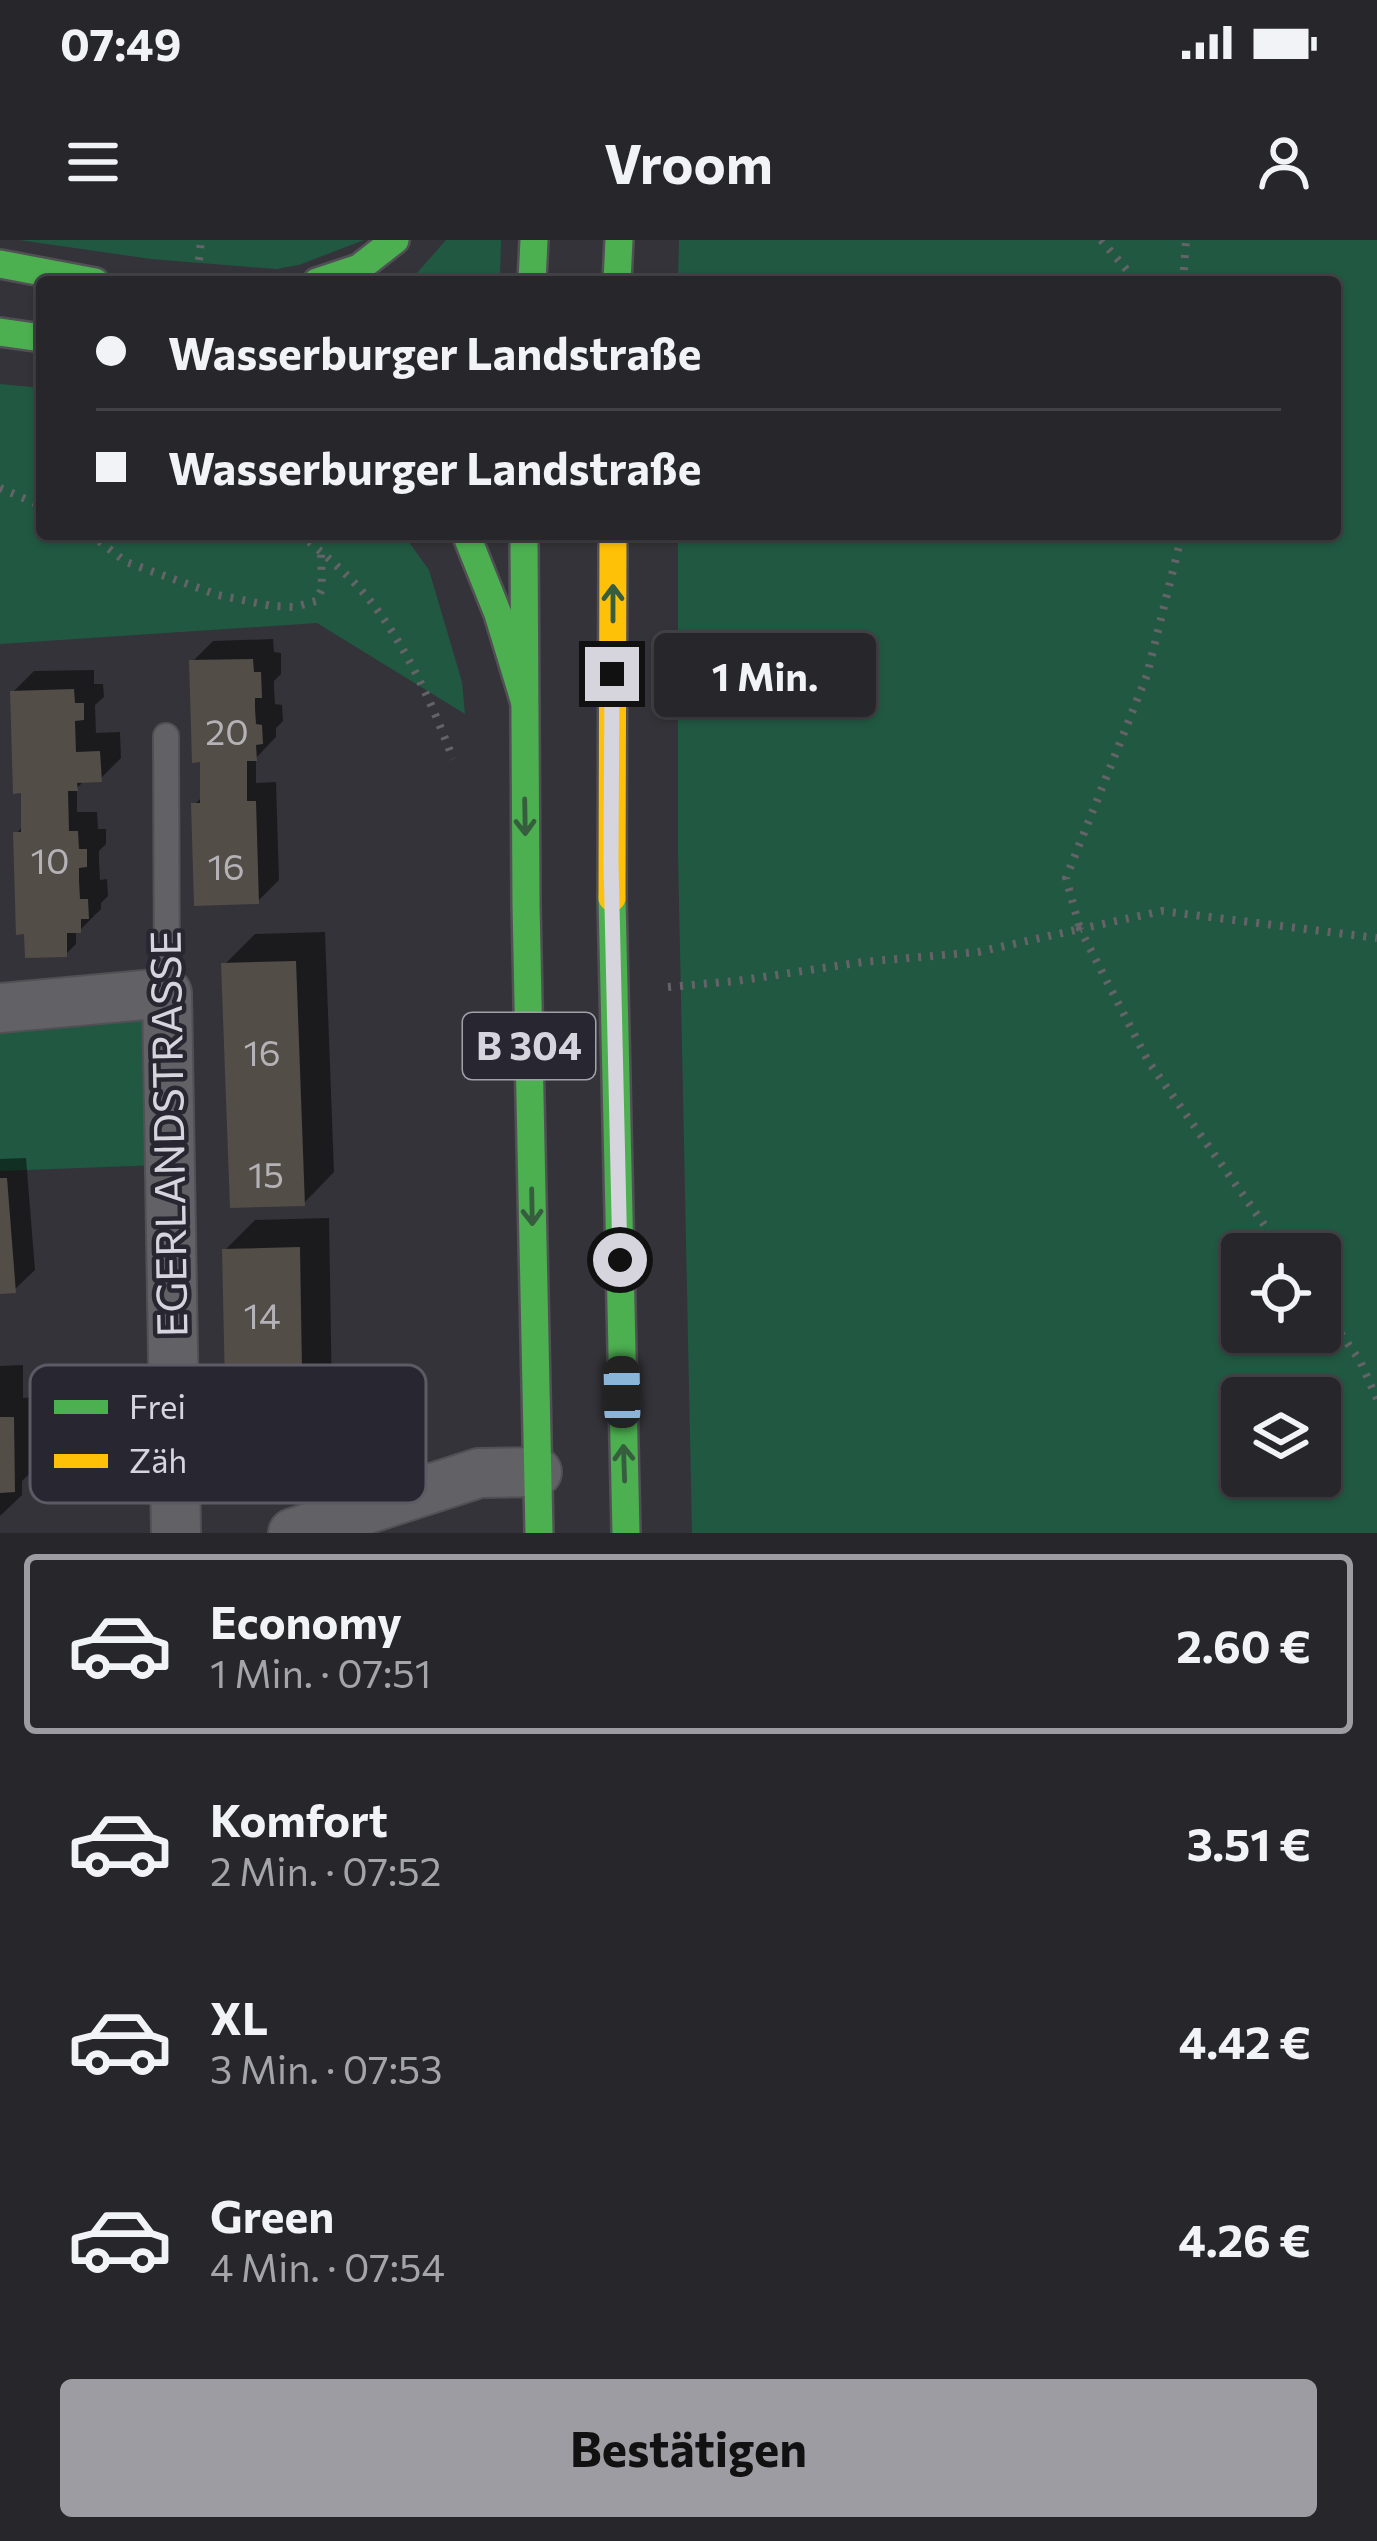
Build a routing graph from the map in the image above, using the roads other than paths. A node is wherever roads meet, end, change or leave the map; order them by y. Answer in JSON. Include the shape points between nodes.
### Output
{"nodes":[{"id":1,"x":395,"y":240,"type":"edge"},
{"id":2,"x":534,"y":240,"type":"edge"},
{"id":3,"x":619,"y":240,"type":"edge"},
{"id":4,"x":0,"y":264,"type":"edge"},
{"id":5,"x":63,"y":276,"type":"edge"},
{"id":6,"x":335,"y":276,"type":"edge"},
{"id":7,"x":532,"y":276,"type":"edge"},
{"id":8,"x":617,"y":276,"type":"edge"},
{"id":9,"x":0,"y":332,"type":"edge"},
{"id":10,"x":36,"y":337,"type":"edge"},
{"id":11,"x":468,"y":540,"type":"edge"},
{"id":12,"x":524,"y":540,"type":"edge"},
{"id":13,"x":613,"y":540,"type":"edge"},
{"id":14,"x":524,"y":700,"type":"junction"},
{"id":15,"x":166,"y":736,"type":"dead end"},
{"id":16,"x":167,"y":993,"type":"junction"},
{"id":17,"x":0,"y":1008,"type":"edge"},
{"id":18,"x":173,"y":1365,"type":"edge"},
{"id":19,"x":537,"y":1472,"type":"junction"},
{"id":20,"x":426,"y":1490,"type":"edge"},
{"id":21,"x":176,"y":1503,"type":"edge"},
{"id":22,"x":386,"y":1503,"type":"edge"},
{"id":23,"x":176,"y":1533,"type":"edge"},
{"id":24,"x":293,"y":1533,"type":"edge"},
{"id":25,"x":539,"y":1533,"type":"edge"},
{"id":26,"x":626,"y":1533,"type":"edge"}],
"edges":[{"from":1,"to":6,"type":"main road"},
{"from":2,"to":7,"type":"main road"},
{"from":3,"to":8,"type":"main road"},
{"from":4,"to":5,"type":"main road"},
{"from":9,"to":10,"type":"main road"},
{"from":11,"to":14,"type":"main road"},
{"from":12,"to":14,"type":"main road","number":"B 304"},
{"from":26,"to":13,"type":"main road","number":"B 304","one_way":true,"via":[[611,862]]},
{"from":14,"to":19,"type":"main road","number":"B 304","one_way":true},
{"from":15,"to":16,"type":"lane","name":"EGERLANDSTRASSE"},
{"from":16,"to":17,"type":"street"},
{"from":16,"to":18,"type":"street","name":"EGERLANDSTRASSE"},
{"from":19,"to":20,"type":"street","via":[[478,1473]]},
{"from":19,"to":25,"type":"main road","number":"B 304"},
{"from":21,"to":23,"type":"street","name":"EGERLANDSTRASSE"},
{"from":22,"to":24,"type":"street"}]}
